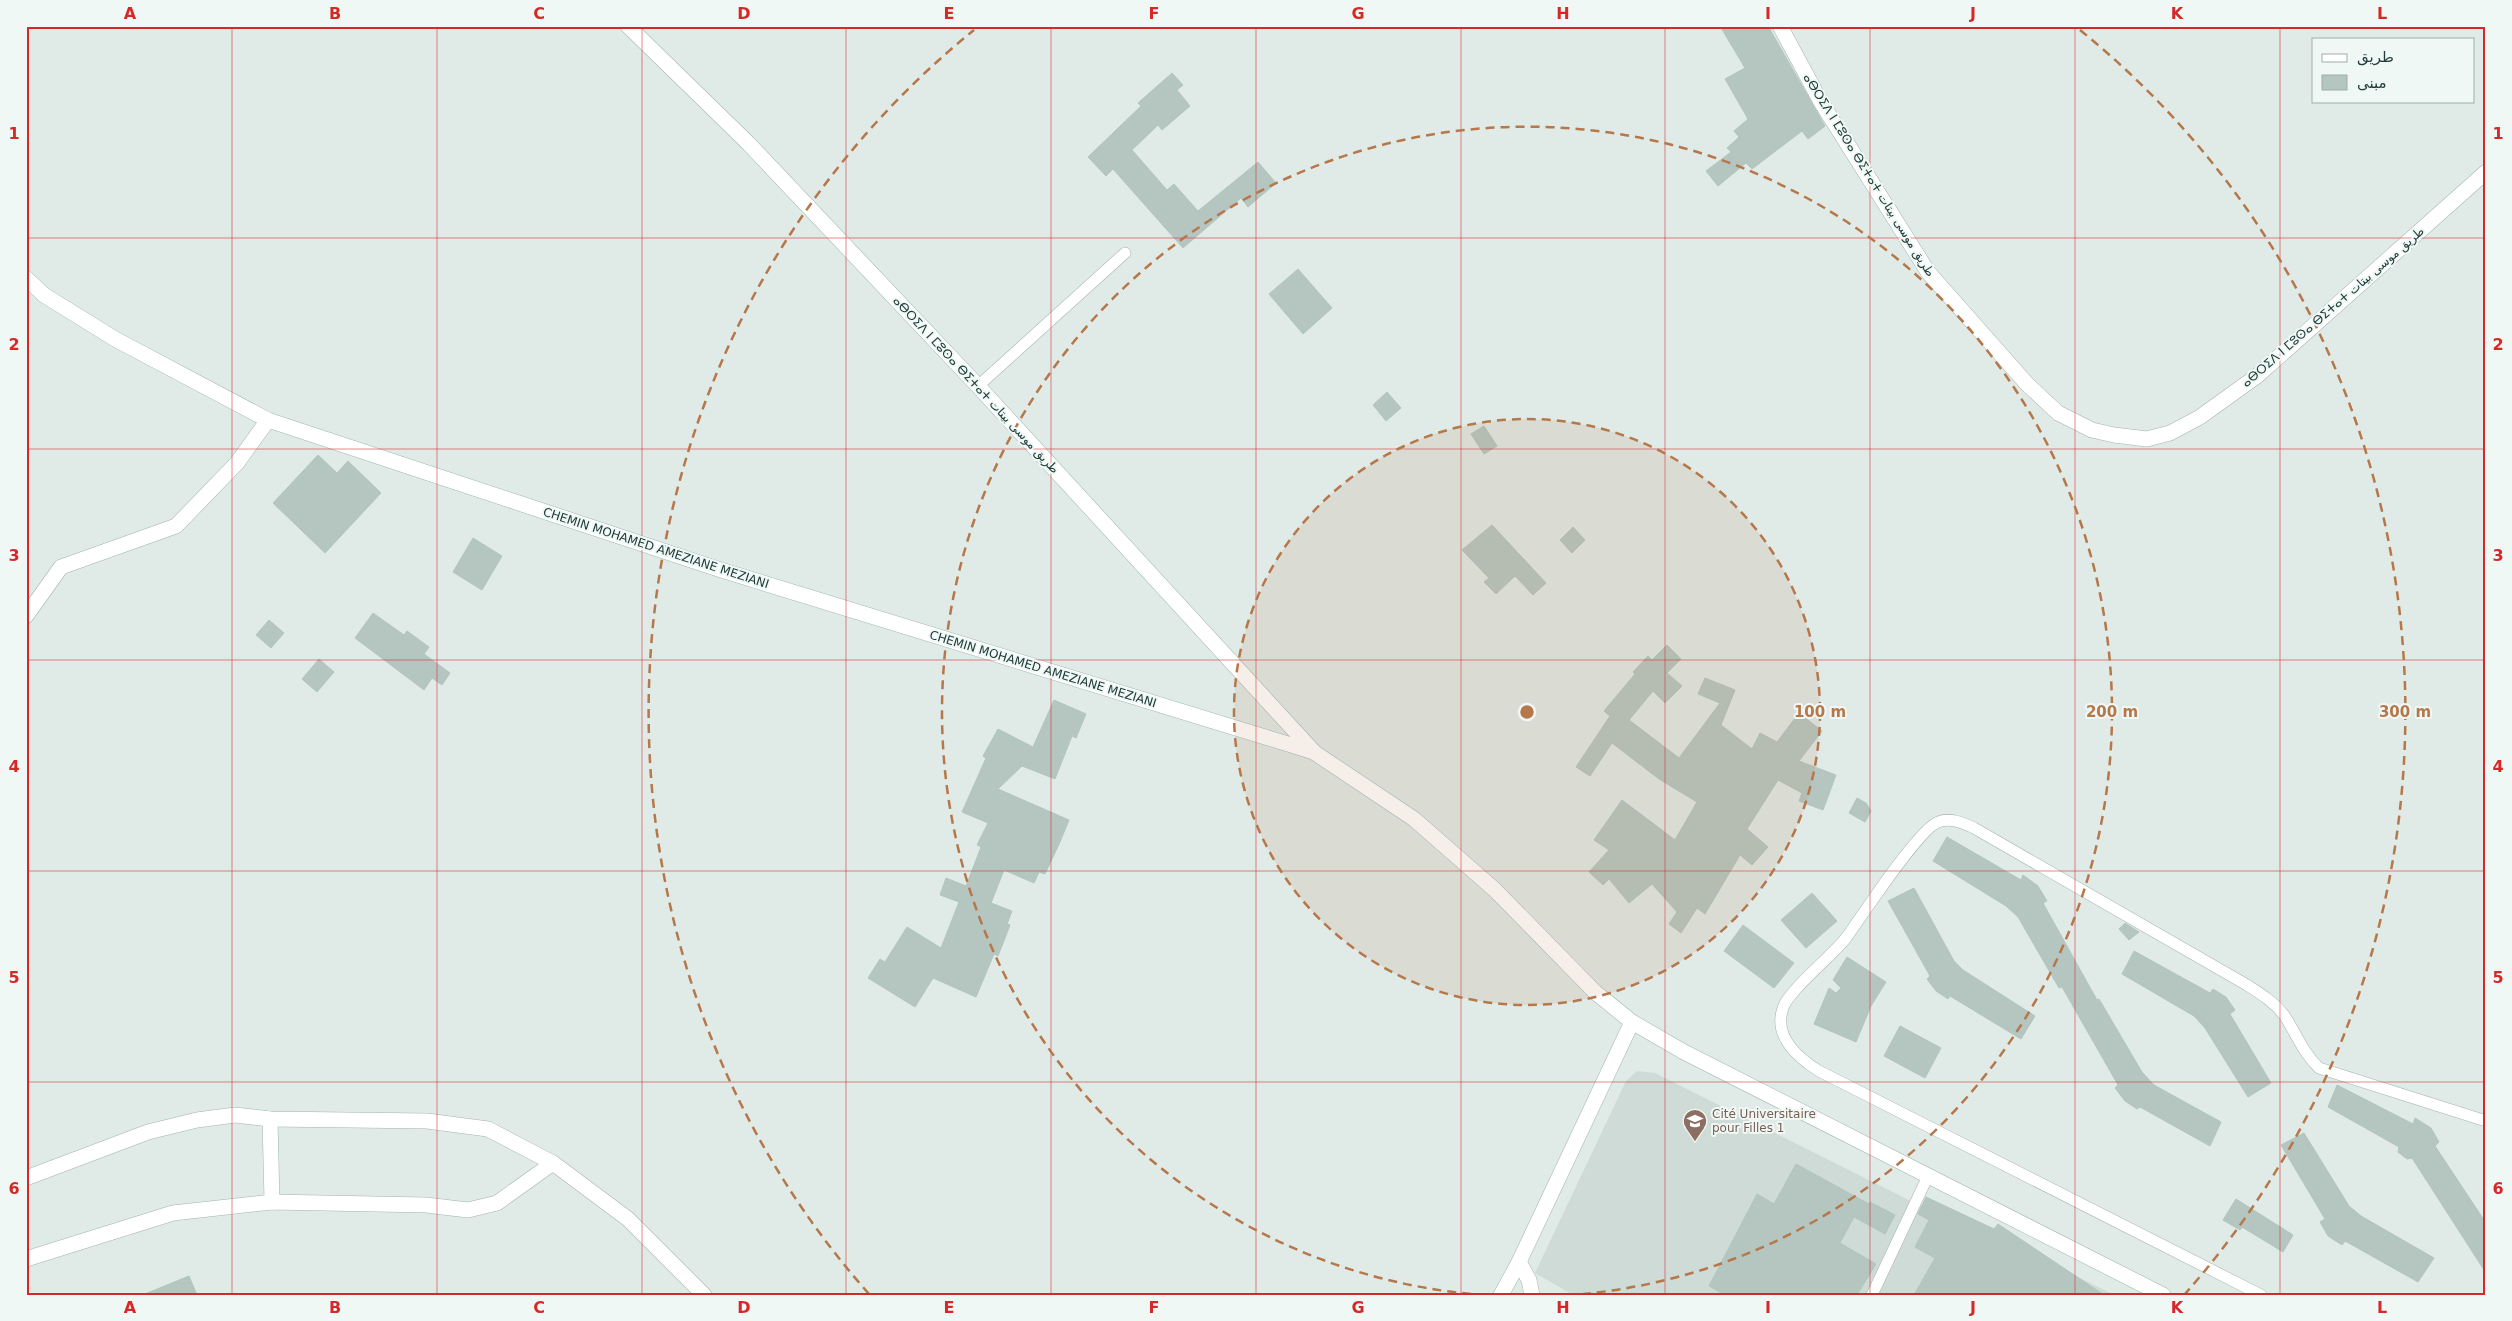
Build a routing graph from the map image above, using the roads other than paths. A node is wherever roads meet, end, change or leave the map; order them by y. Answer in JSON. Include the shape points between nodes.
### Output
{"nodes":[{"id":1,"x":628,"y":26,"type":"edge"},
{"id":2,"x":1780,"y":26,"type":"edge"},
{"id":3,"x":2486,"y":172,"type":"edge"},
{"id":4,"x":1125,"y":253,"type":"dead end"},
{"id":5,"x":26,"y":278,"type":"edge"},
{"id":6,"x":978,"y":386,"type":"junction"},
{"id":7,"x":268,"y":420,"type":"junction"},
{"id":8,"x":26,"y":616,"type":"edge"},
{"id":9,"x":1315,"y":753,"type":"junction"},
{"id":10,"x":1632,"y":1022,"type":"junction"},
{"id":11,"x":270,"y":1120,"type":"junction"},
{"id":12,"x":2486,"y":1121,"type":"edge"},
{"id":13,"x":553,"y":1163,"type":"junction"},
{"id":14,"x":1928,"y":1176,"type":"junction"},
{"id":15,"x":26,"y":1178,"type":"edge"},
{"id":16,"x":272,"y":1202,"type":"junction"},
{"id":17,"x":26,"y":1259,"type":"edge"},
{"id":18,"x":1519,"y":1262,"type":"junction"},
{"id":19,"x":704,"y":1295,"type":"edge"},
{"id":20,"x":1501,"y":1295,"type":"edge"},
{"id":21,"x":1532,"y":1295,"type":"edge"},
{"id":22,"x":1872,"y":1295,"type":"edge"},
{"id":23,"x":2162,"y":1295,"type":"edge"},
{"id":24,"x":2261,"y":1295,"type":"edge"}],
"edges":[{"from":1,"to":6,"type":"street","name":"ⴰⴱⵔⵉⴷ ⵏ ⵎⵓⵙⴰ ⴱⵉⵜⴰⵜ طريق موسى بيتات","via":[[749,144]]},
{"from":2,"to":3,"type":"street","name":"ⴰⴱⵔⵉⴷ ⵏ ⵎⵓⵙⴰ ⴱⵉⵜⴰⵜ طريق موسى بيتات","via":[[1821,102],[1928,272],[2027,384],[2058,413],[2092,430],[2114,435],[2147,439],[2170,433],[2200,417],[2257,376]]},
{"from":4,"to":6,"type":"lane"},
{"from":5,"to":7,"type":"street","name":"CHEMIN MOHAMED AMEZIANE MEZIANI","via":[[44,295],[115,339]]},
{"from":6,"to":9,"type":"street","name":"ⴰⴱⵔⵉⴷ ⵏ ⵎⵓⵙⴰ ⴱⵉⵜⴰⵜ طريق موسى بيتات"},
{"from":7,"to":8,"type":"street","via":[[237,463],[176,526],[61,567]]},
{"from":7,"to":9,"type":"street","name":"CHEMIN MOHAMED AMEZIANE MEZIANI","via":[[721,570]]},
{"from":9,"to":10,"type":"street","via":[[1414,818],[1496,890],[1595,992]]},
{"from":10,"to":14,"type":"street","via":[[1684,1052]]},
{"from":10,"to":18,"type":"street"},
{"from":11,"to":13,"type":"street","via":[[427,1121],[488,1129]]},
{"from":11,"to":15,"type":"street","via":[[235,1115],[197,1120],[148,1132]]},
{"from":11,"to":16,"type":"street"},
{"from":12,"to":24,"type":"lane","via":[[2319,1068],[2310,1060],[2284,1016],[2269,999],[2247,985],[1974,828],[1948,820],[1930,828],[1836,950],[1788,998],[1782,1008],[1782,1023],[1785,1038],[1792,1049],[1801,1060],[1819,1071]]},
{"from":13,"to":16,"type":"street","via":[[497,1203],[468,1210],[426,1205]]},
{"from":13,"to":19,"type":"street","via":[[628,1219]]},
{"from":14,"to":22,"type":"lane"},
{"from":14,"to":23,"type":"street"},
{"from":16,"to":17,"type":"street","via":[[172,1213]]},
{"from":18,"to":20,"type":"street"},
{"from":18,"to":21,"type":"street","via":[[1529,1280]]}]}
